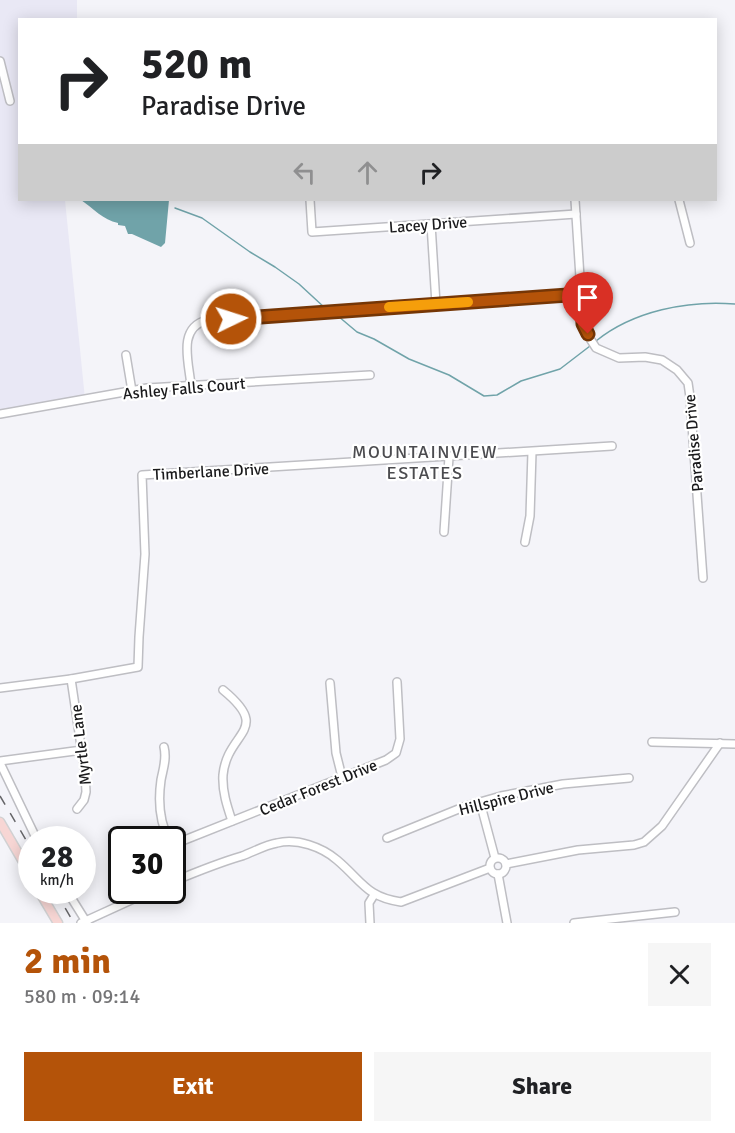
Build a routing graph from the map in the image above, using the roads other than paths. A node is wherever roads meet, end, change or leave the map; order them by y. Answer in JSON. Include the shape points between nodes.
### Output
{"nodes":[{"id":1,"x":0,"y":61,"type":"edge"},
{"id":2,"x":10,"y":101,"type":"dead end"},
{"id":3,"x":310,"y":201,"type":"edge"},
{"id":4,"x":575,"y":201,"type":"edge"},
{"id":5,"x":679,"y":201,"type":"edge"},
{"id":6,"x":576,"y":214,"type":"junction"},
{"id":7,"x":431,"y":224,"type":"junction"},
{"id":8,"x":690,"y":243,"type":"dead end"},
{"id":9,"x":582,"y":294,"type":"junction"},
{"id":10,"x":436,"y":304,"type":"junction"},
{"id":11,"x":126,"y":355,"type":"dead end"},
{"id":12,"x":370,"y":375,"type":"dead end"},
{"id":13,"x":191,"y":386,"type":"junction"},
{"id":14,"x":132,"y":391,"type":"junction"},
{"id":15,"x":0,"y":414,"type":"edge"},
{"id":16,"x":612,"y":446,"type":"dead end"},
{"id":17,"x":532,"y":452,"type":"junction"},
{"id":18,"x":449,"y":457,"type":"junction"},
{"id":19,"x":444,"y":532,"type":"dead end"},
{"id":20,"x":525,"y":542,"type":"dead end"},
{"id":21,"x":704,"y":578,"type":"dead end"},
{"id":22,"x":71,"y":679,"type":"junction"},
{"id":23,"x":397,"y":682,"type":"dead end"},
{"id":24,"x":330,"y":683,"type":"dead end"},
{"id":25,"x":0,"y":688,"type":"edge"},
{"id":26,"x":223,"y":690,"type":"dead end"},
{"id":27,"x":652,"y":742,"type":"dead end"},
{"id":28,"x":720,"y":743,"type":"junction"},
{"id":29,"x":735,"y":744,"type":"edge"},
{"id":30,"x":164,"y":747,"type":"dead end"},
{"id":31,"x":82,"y":750,"type":"junction"},
{"id":32,"x":0,"y":762,"type":"edge"},
{"id":33,"x":342,"y":777,"type":"junction"},
{"id":34,"x":629,"y":778,"type":"dead end"},
{"id":35,"x":480,"y":802,"type":"junction"},
{"id":36,"x":77,"y":809,"type":"dead end"},
{"id":37,"x":232,"y":821,"type":"junction"},
{"id":38,"x":0,"y":822,"type":"edge"},
{"id":39,"x":30,"y":826,"type":"edge"},
{"id":40,"x":163,"y":826,"type":"edge"},
{"id":41,"x":387,"y":838,"type":"dead end"},
{"id":42,"x":186,"y":839,"type":"edge"},
{"id":43,"x":18,"y":853,"type":"edge"},
{"id":44,"x":495,"y":858,"type":"junction"},
{"id":45,"x":506,"y":864,"type":"junction"},
{"id":46,"x":490,"y":868,"type":"junction"},
{"id":47,"x":498,"y":874,"type":"junction"},
{"id":48,"x":186,"y":876,"type":"edge"},
{"id":49,"x":374,"y":895,"type":"junction"},
{"id":50,"x":47,"y":904,"type":"edge"},
{"id":51,"x":74,"y":904,"type":"edge"},
{"id":52,"x":123,"y":904,"type":"edge"},
{"id":53,"x":675,"y":912,"type":"dead end"},
{"id":54,"x":84,"y":922,"type":"edge"},
{"id":55,"x":58,"y":923,"type":"edge"},
{"id":56,"x":370,"y":923,"type":"edge"},
{"id":57,"x":507,"y":923,"type":"edge"},
{"id":58,"x":574,"y":923,"type":"edge"}],
"edges":[{"from":1,"to":2,"type":"street"},
{"from":3,"to":7,"type":"street","name":"Lacey Drive","via":[[312,232]]},
{"from":4,"to":6,"type":"street","name":"Paradise Drive"},
{"from":5,"to":8,"type":"street"},
{"from":6,"to":7,"type":"street","name":"Lacey Drive"},
{"from":6,"to":9,"type":"street","name":"Paradise Drive"},
{"from":7,"to":10,"type":"street"},
{"from":9,"to":10,"type":"street"},
{"from":9,"to":21,"type":"street","name":"Paradise Drive","via":[[583,324],[596,348],[619,358],[662,360],[688,383]]},
{"from":10,"to":13,"type":"street","via":[[198,323],[187,339]]},
{"from":11,"to":14,"type":"street"},
{"from":12,"to":13,"type":"street","name":"Ashley Falls Court"},
{"from":13,"to":14,"type":"street","name":"Ashley Falls Court"},
{"from":14,"to":15,"type":"street","name":"Ashley Falls Court"},
{"from":16,"to":17,"type":"street","name":"Timberlane Drive"},
{"from":17,"to":18,"type":"street","name":"Timberlane Drive"},
{"from":17,"to":20,"type":"street"},
{"from":18,"to":19,"type":"street"},
{"from":18,"to":22,"type":"street","name":"Timberlane Drive","via":[[142,475],[145,554],[138,667]]},
{"from":22,"to":25,"type":"street","name":"Timberlane Drive"},
{"from":22,"to":31,"type":"street","name":"Myrtle Lane"},
{"from":23,"to":33,"type":"street","name":"Cedar Forest Drive","via":[[400,739],[396,753]]},
{"from":24,"to":33,"type":"street"},
{"from":26,"to":37,"type":"street","via":[[239,703],[247,722],[223,774]]},
{"from":27,"to":28,"type":"street"},
{"from":28,"to":29,"type":"street"},
{"from":28,"to":45,"type":"street","via":[[662,826],[644,842]]},
{"from":30,"to":40,"type":"street","via":[[159,807]]},
{"from":31,"to":32,"type":"street"},
{"from":31,"to":36,"type":"street","name":"Myrtle Lane","via":[[86,792]]},
{"from":32,"to":39,"type":"street"},
{"from":33,"to":37,"type":"street","name":"Cedar Forest Drive"},
{"from":34,"to":35,"type":"street","name":"Hillspire Drive","via":[[563,784]]},
{"from":35,"to":41,"type":"street","name":"Hillspire Drive"},
{"from":35,"to":44,"type":"street"},
{"from":37,"to":42,"type":"street","name":"Cedar Forest Drive"},
{"from":38,"to":43,"type":"main road"},
{"from":44,"to":45,"type":"street"},
{"from":44,"to":46,"type":"street"},
{"from":45,"to":47,"type":"street","via":[[505,871]]},
{"from":46,"to":47,"type":"street"},
{"from":46,"to":49,"type":"street","via":[[401,902]]},
{"from":47,"to":57,"type":"street"},
{"from":48,"to":49,"type":"street","via":[[277,842],[292,842],[330,855]]},
{"from":49,"to":56,"type":"street","via":[[369,903]]},
{"from":50,"to":55,"type":"main road"},
{"from":51,"to":54,"type":"street"},
{"from":52,"to":54,"type":"street"},
{"from":53,"to":58,"type":"street"}]}
